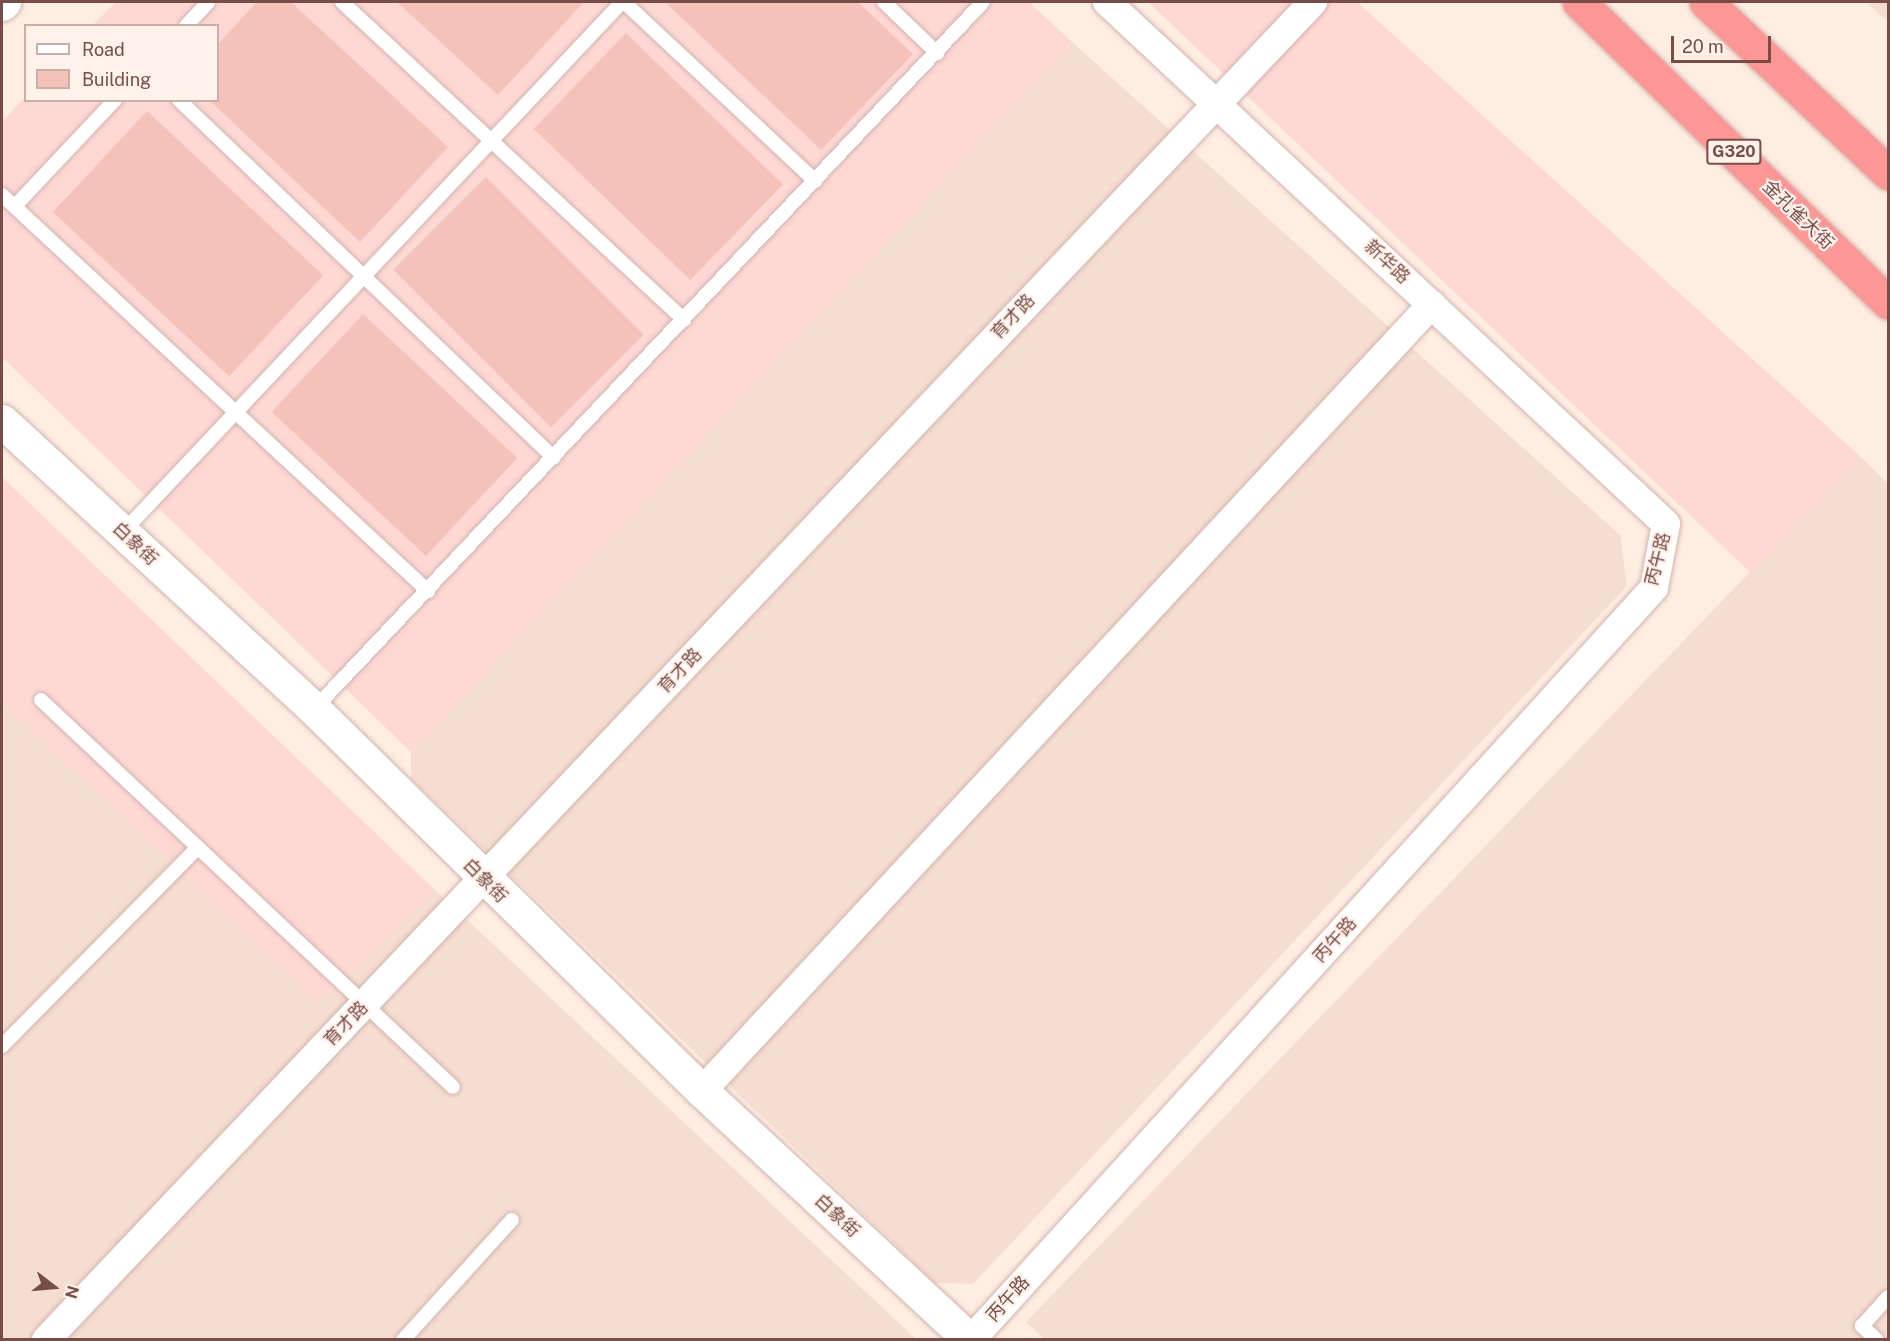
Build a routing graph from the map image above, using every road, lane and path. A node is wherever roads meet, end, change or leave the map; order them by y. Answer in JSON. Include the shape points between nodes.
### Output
{"nodes":[{"id":1,"x":208,"y":2,"type":"edge"},
{"id":2,"x":342,"y":2,"type":"edge"},
{"id":3,"x":623,"y":2,"type":"edge"},
{"id":4,"x":885,"y":2,"type":"edge"},
{"id":5,"x":983,"y":2,"type":"edge"},
{"id":6,"x":1107,"y":2,"type":"edge"},
{"id":7,"x":1313,"y":2,"type":"edge"},
{"id":8,"x":1579,"y":2,"type":"edge"},
{"id":9,"x":1706,"y":2,"type":"edge"},
{"id":10,"x":188,"y":24,"type":"edge"},
{"id":11,"x":937,"y":53,"type":"junction"},
{"id":12,"x":1216,"y":101,"type":"junction"},
{"id":13,"x":113,"y":102,"type":"edge"},
{"id":14,"x":180,"y":102,"type":"edge"},
{"id":15,"x":493,"y":139,"type":"junction"},
{"id":16,"x":1888,"y":173,"type":"edge"},
{"id":17,"x":815,"y":182,"type":"junction"},
{"id":18,"x":2,"y":195,"type":"edge"},
{"id":19,"x":15,"y":206,"type":"junction"},
{"id":20,"x":364,"y":277,"type":"junction"},
{"id":21,"x":1888,"y":303,"type":"edge"},
{"id":22,"x":1432,"y":304,"type":"junction"},
{"id":23,"x":684,"y":320,"type":"junction"},
{"id":24,"x":237,"y":412,"type":"junction"},
{"id":25,"x":2,"y":421,"type":"edge"},
{"id":26,"x":554,"y":458,"type":"junction"},
{"id":27,"x":1666,"y":524,"type":"joint"},
{"id":28,"x":122,"y":533,"type":"junction"},
{"id":29,"x":428,"y":591,"type":"junction"},
{"id":30,"x":41,"y":700,"type":"dead end"},
{"id":31,"x":314,"y":710,"type":"junction"},
{"id":32,"x":196,"y":849,"type":"junction"},
{"id":33,"x":484,"y":880,"type":"junction"},
{"id":34,"x":362,"y":1007,"type":"junction"},
{"id":35,"x":2,"y":1046,"type":"edge"},
{"id":36,"x":453,"y":1087,"type":"dead end"},
{"id":37,"x":702,"y":1091,"type":"junction"},
{"id":38,"x":512,"y":1220,"type":"dead end"},
{"id":39,"x":1888,"y":1297,"type":"edge"},
{"id":40,"x":46,"y":1340,"type":"edge"},
{"id":41,"x":403,"y":1340,"type":"edge"},
{"id":42,"x":970,"y":1340,"type":"edge"},
{"id":43,"x":1877,"y":1340,"type":"edge"}],
"edges":[{"from":1,"to":10,"type":"lane"},
{"from":2,"to":15,"type":"lane"},
{"from":3,"to":15,"type":"lane"},
{"from":3,"to":17,"type":"lane"},
{"from":4,"to":11,"type":"lane"},
{"from":5,"to":11,"type":"lane"},
{"from":6,"to":12,"type":"street","name":"新华路"},
{"from":7,"to":12,"type":"street","name":"育才路"},
{"from":8,"to":21,"type":"highway","name":"金孔雀大街","number":"G320"},
{"from":9,"to":16,"type":"highway"},
{"from":11,"to":17,"type":"lane"},
{"from":12,"to":22,"type":"street","name":"新华路"},
{"from":12,"to":33,"type":"street","name":"育才路"},
{"from":13,"to":19,"type":"lane"},
{"from":14,"to":20,"type":"lane"},
{"from":15,"to":20,"type":"lane"},
{"from":15,"to":23,"type":"lane"},
{"from":17,"to":23,"type":"lane"},
{"from":18,"to":19,"type":"lane"},
{"from":19,"to":24,"type":"lane"},
{"from":20,"to":24,"type":"lane"},
{"from":20,"to":26,"type":"lane"},
{"from":22,"to":27,"type":"street","name":"新华路"},
{"from":22,"to":37,"type":"street"},
{"from":23,"to":26,"type":"lane"},
{"from":24,"to":28,"type":"lane"},
{"from":24,"to":29,"type":"lane"},
{"from":25,"to":28,"type":"street","name":"白象街"},
{"from":26,"to":29,"type":"lane"},
{"from":27,"to":42,"type":"street","name":"丙午路","via":[[1654,588]]},
{"from":28,"to":31,"type":"street","name":"白象街"},
{"from":29,"to":31,"type":"lane"},
{"from":30,"to":32,"type":"lane"},
{"from":31,"to":33,"type":"street","name":"白象街"},
{"from":32,"to":34,"type":"lane"},
{"from":32,"to":35,"type":"lane"},
{"from":33,"to":34,"type":"street","name":"育才路"},
{"from":33,"to":37,"type":"street","name":"白象街"},
{"from":34,"to":36,"type":"lane"},
{"from":34,"to":40,"type":"street","name":"育才路"},
{"from":37,"to":42,"type":"street","name":"白象街"},
{"from":38,"to":41,"type":"lane"},
{"from":39,"to":43,"type":"lane","via":[[1862,1326]]}]}
